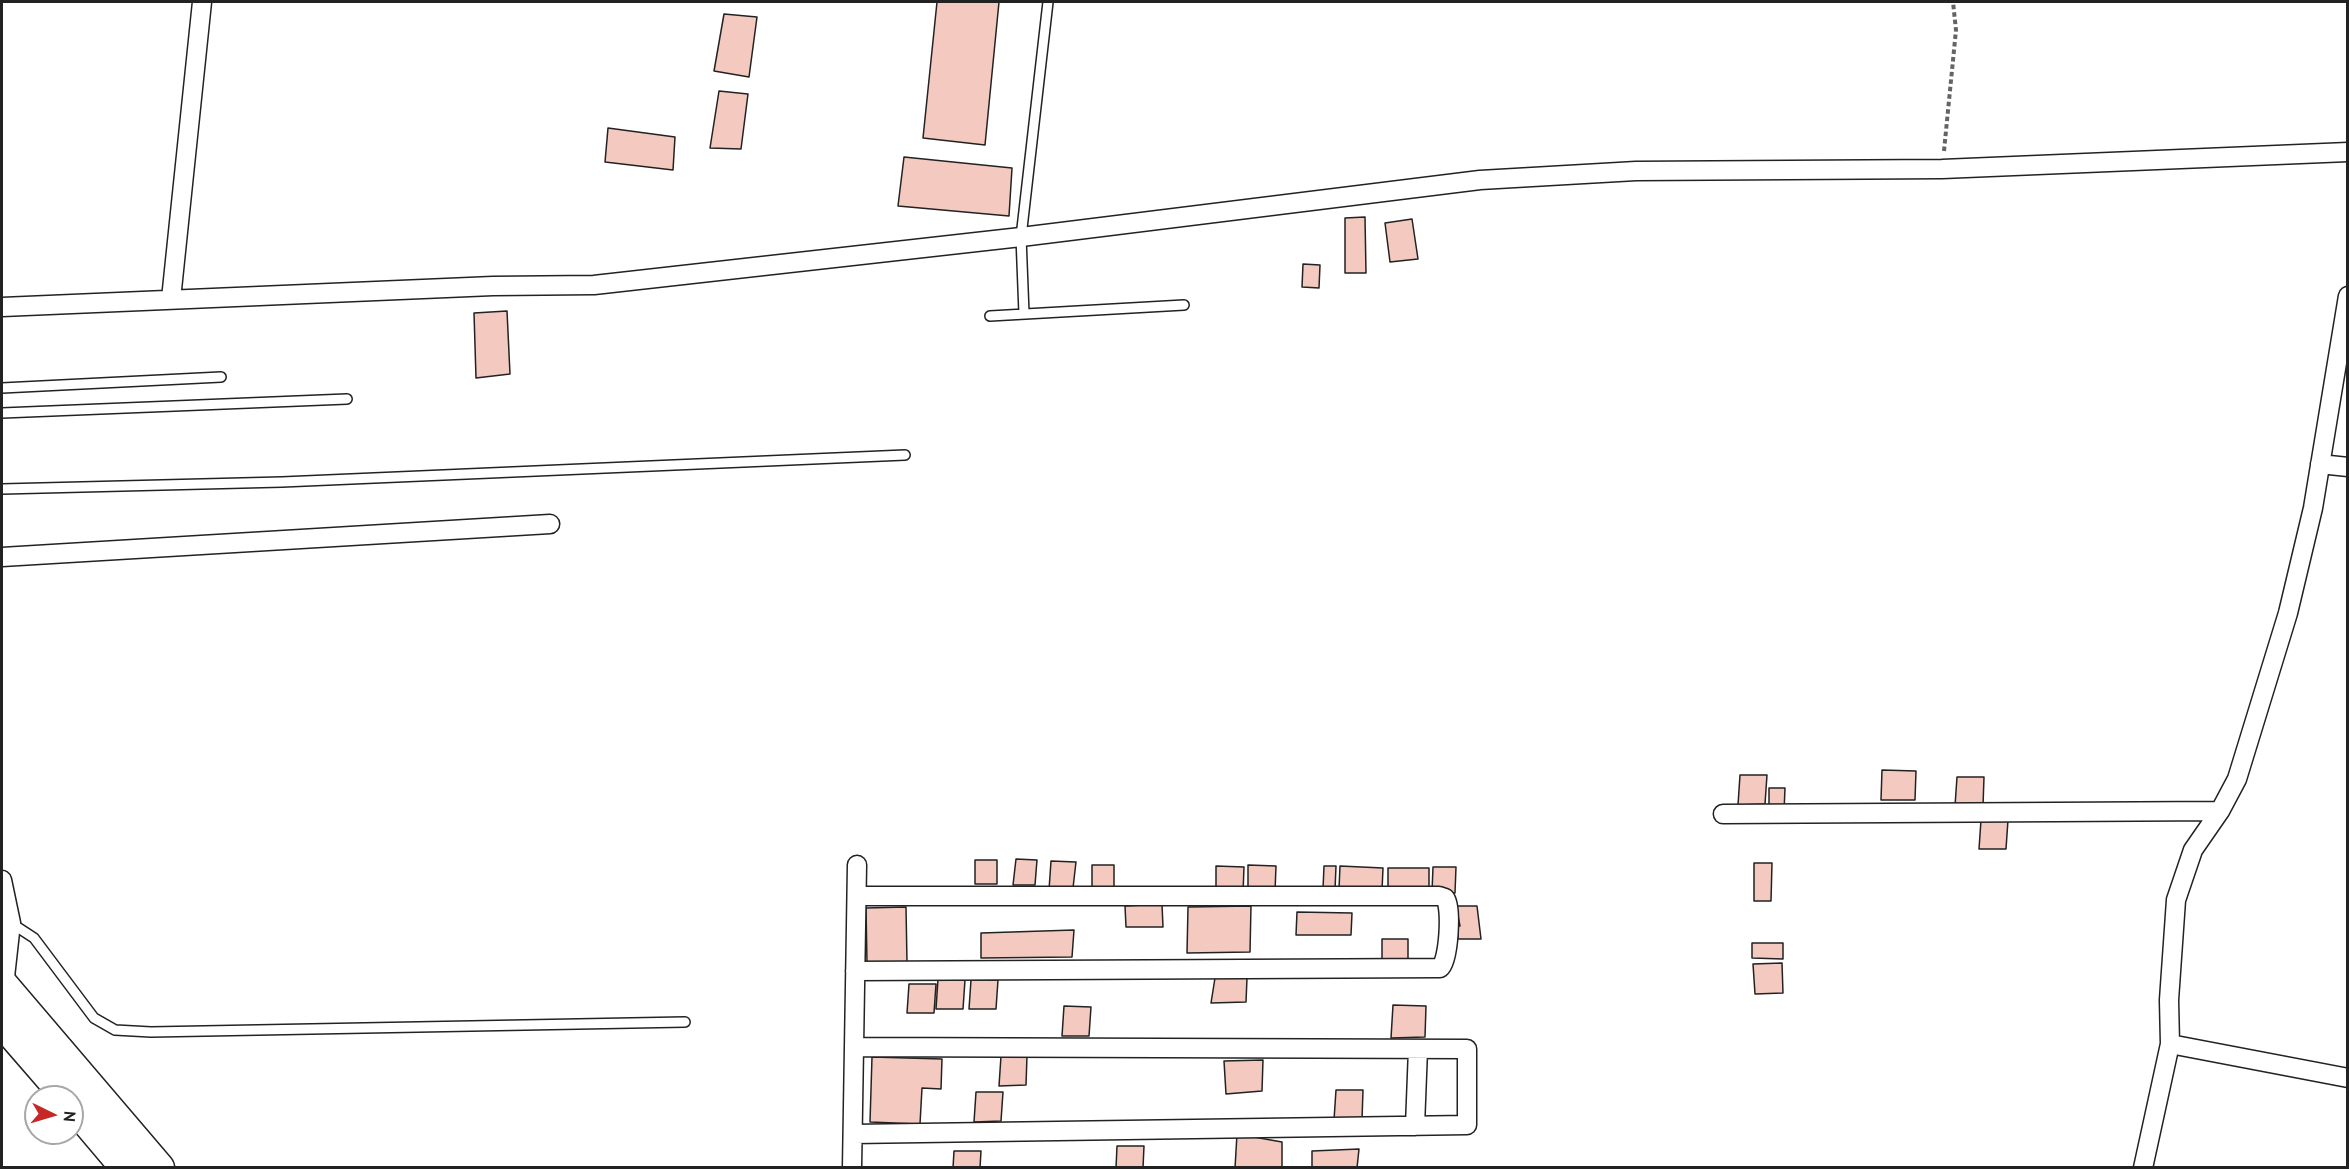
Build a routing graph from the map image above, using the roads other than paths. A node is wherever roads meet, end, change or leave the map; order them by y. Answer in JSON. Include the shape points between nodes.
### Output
{"nodes":[{"id":1,"x":202,"y":2,"type":"edge"},
{"id":2,"x":1048,"y":2,"type":"edge"},
{"id":3,"x":2348,"y":152,"type":"edge"},
{"id":4,"x":1021,"y":237,"type":"junction"},
{"id":5,"x":171,"y":298,"type":"junction"},
{"id":6,"x":2347,"y":298,"type":"edge"},
{"id":7,"x":1184,"y":305,"type":"dead end"},
{"id":8,"x":2,"y":306,"type":"edge"},
{"id":9,"x":1024,"y":314,"type":"junction"},
{"id":10,"x":990,"y":316,"type":"dead end"},
{"id":11,"x":2341,"y":375,"type":"edge"},
{"id":12,"x":221,"y":377,"type":"dead end"},
{"id":13,"x":2,"y":388,"type":"edge"},
{"id":14,"x":347,"y":399,"type":"dead end"},
{"id":15,"x":2,"y":413,"type":"edge"},
{"id":16,"x":905,"y":455,"type":"dead end"},
{"id":17,"x":2320,"y":464,"type":"junction"},
{"id":18,"x":2348,"y":467,"type":"edge"},
{"id":19,"x":2,"y":489,"type":"edge"},
{"id":20,"x":550,"y":524,"type":"dead end"},
{"id":21,"x":2,"y":557,"type":"edge"},
{"id":22,"x":2220,"y":811,"type":"junction"},
{"id":23,"x":1723,"y":814,"type":"dead end"},
{"id":24,"x":857,"y":866,"type":"dead end"},
{"id":25,"x":2,"y":880,"type":"edge"},
{"id":26,"x":856,"y":896,"type":"junction"},
{"id":27,"x":11,"y":923,"type":"junction"},
{"id":28,"x":855,"y":971,"type":"junction"},
{"id":29,"x":3,"y":985,"type":"edge"},
{"id":30,"x":685,"y":1022,"type":"dead end"},
{"id":31,"x":11,"y":1036,"type":"edge"},
{"id":32,"x":2170,"y":1044,"type":"junction"},
{"id":33,"x":854,"y":1047,"type":"junction"},
{"id":34,"x":1418,"y":1049,"type":"junction"},
{"id":35,"x":2348,"y":1078,"type":"edge"},
{"id":36,"x":55,"y":1085,"type":"edge"},
{"id":37,"x":84,"y":1118,"type":"edge"},
{"id":38,"x":1415,"y":1126,"type":"junction"},
{"id":39,"x":853,"y":1134,"type":"junction"},
{"id":40,"x":126,"y":1167,"type":"edge"},
{"id":41,"x":159,"y":1167,"type":"edge"},
{"id":42,"x":852,"y":1167,"type":"edge"},
{"id":43,"x":2143,"y":1167,"type":"edge"}],
"edges":[{"from":1,"to":5,"type":"street"},
{"from":2,"to":4,"type":"lane"},
{"from":3,"to":4,"type":"street","via":[[1942,169],[1636,171],[1480,180]]},
{"from":4,"to":5,"type":"street","via":[[594,285]]},
{"from":4,"to":9,"type":"lane"},
{"from":5,"to":8,"type":"street"},
{"from":6,"to":11,"type":"street"},
{"from":7,"to":9,"type":"lane"},
{"from":9,"to":10,"type":"lane"},
{"from":11,"to":17,"type":"street"},
{"from":12,"to":13,"type":"lane"},
{"from":14,"to":15,"type":"lane"},
{"from":16,"to":19,"type":"lane","via":[[282,482]]},
{"from":17,"to":18,"type":"street"},
{"from":17,"to":22,"type":"street","via":[[2288,614],[2237,779]]},
{"from":20,"to":21,"type":"street"},
{"from":22,"to":23,"type":"street"},
{"from":22,"to":32,"type":"street","via":[[2193,850],[2176,900]]},
{"from":24,"to":26,"type":"street"},
{"from":25,"to":27,"type":"street"},
{"from":26,"to":28,"type":"street"},
{"from":26,"to":28,"type":"street","via":[[1439,896],[1449,906],[1446,960],[1440,968]]},
{"from":27,"to":29,"type":"street"},
{"from":27,"to":30,"type":"lane","via":[[34,938],[94,1018],[115,1030]]},
{"from":28,"to":33,"type":"street"},
{"from":29,"to":41,"type":"highway"},
{"from":31,"to":36,"type":"highway"},
{"from":32,"to":35,"type":"street"},
{"from":32,"to":43,"type":"street"},
{"from":33,"to":34,"type":"street"},
{"from":33,"to":39,"type":"street"},
{"from":34,"to":38,"type":"street"},
{"from":34,"to":38,"type":"street","via":[[1467,1049],[1467,1125]]},
{"from":37,"to":40,"type":"highway"},
{"from":38,"to":39,"type":"street"},
{"from":39,"to":42,"type":"street"}]}
